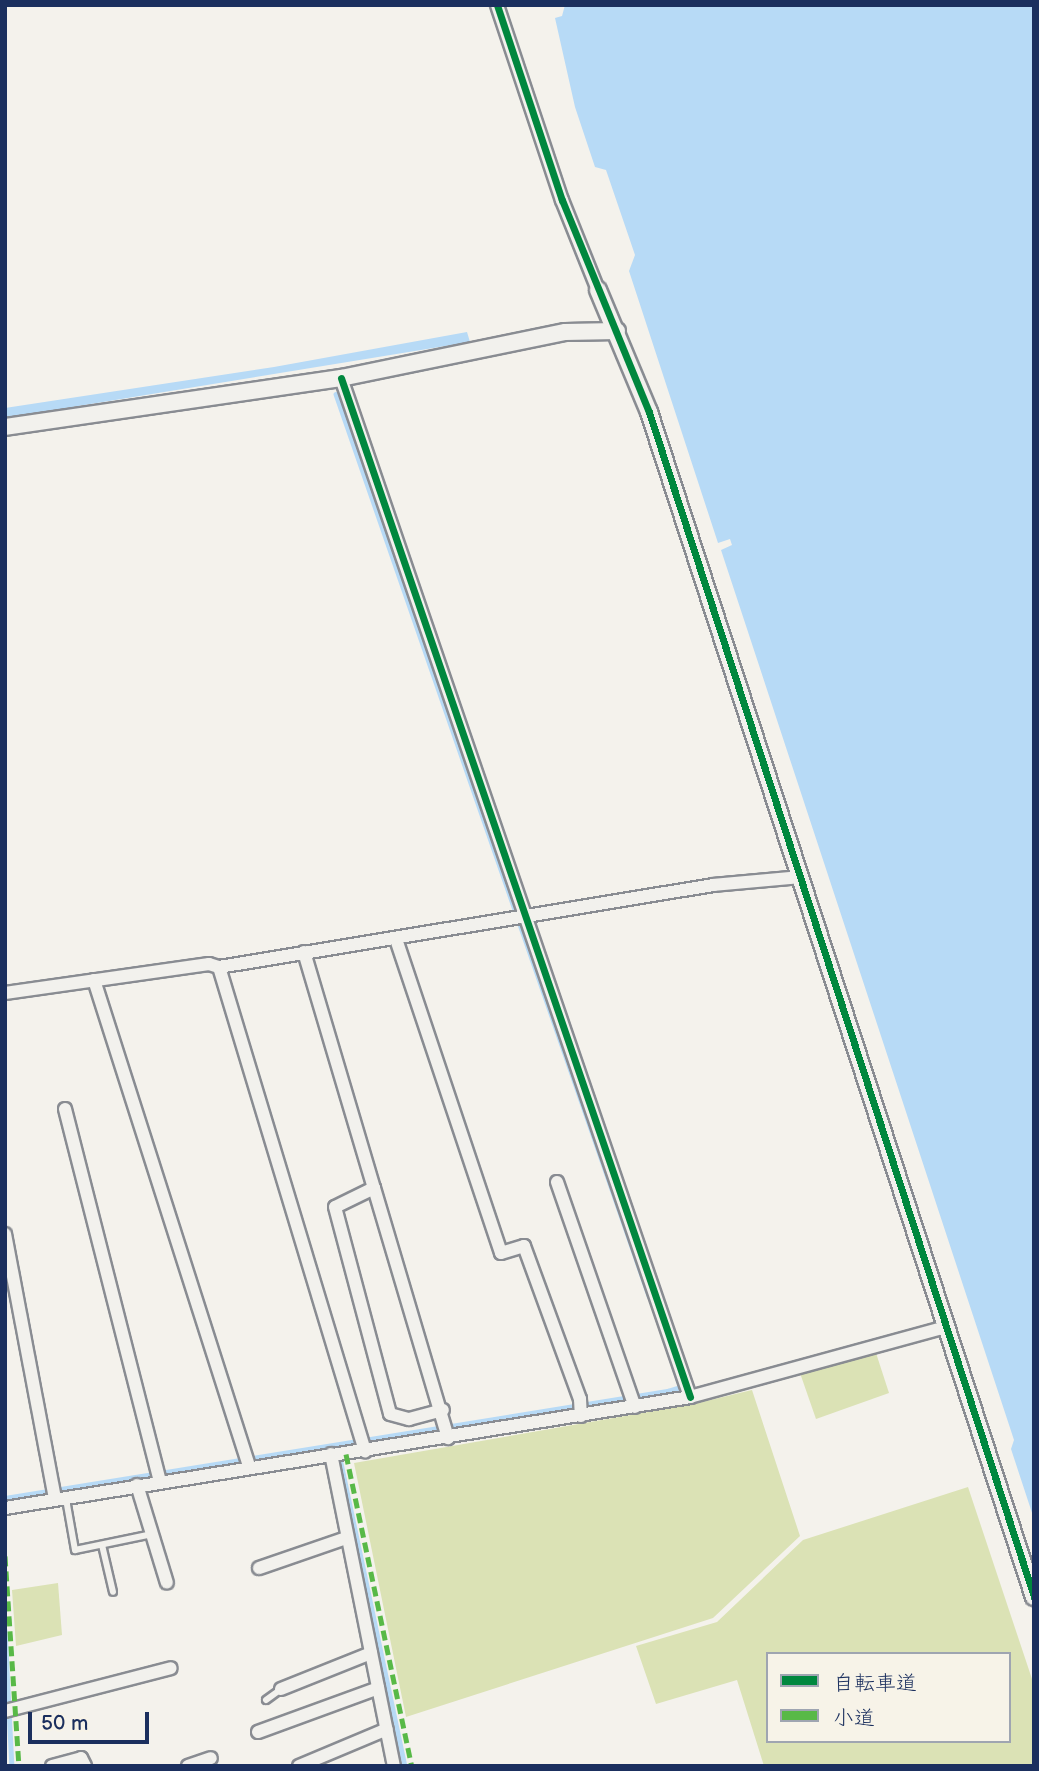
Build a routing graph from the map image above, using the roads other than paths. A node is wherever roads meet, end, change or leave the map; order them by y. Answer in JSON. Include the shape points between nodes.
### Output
{"nodes":[{"id":1,"x":497,"y":5,"type":"edge"},
{"id":2,"x":598,"y":290,"type":"joint"},
{"id":3,"x":617,"y":331,"type":"junction"},
{"id":4,"x":341,"y":378,"type":"junction"},
{"id":5,"x":5,"y":427,"type":"edge"},
{"id":6,"x":801,"y":877,"type":"junction"},
{"id":7,"x":517,"y":919,"type":"junction"},
{"id":8,"x":396,"y":939,"type":"junction"},
{"id":9,"x":304,"y":952,"type":"junction"},
{"id":10,"x":219,"y":967,"type":"junction"},
{"id":11,"x":94,"y":980,"type":"junction"},
{"id":12,"x":5,"y":993,"type":"edge"},
{"id":13,"x":65,"y":1109,"type":"dead end"},
{"id":14,"x":557,"y":1182,"type":"dead end"},
{"id":15,"x":374,"y":1188,"type":"junction"},
{"id":16,"x":5,"y":1234,"type":"edge"},
{"id":17,"x":946,"y":1326,"type":"junction"},
{"id":18,"x":690,"y":1397,"type":"junction"},
{"id":19,"x":634,"y":1400,"type":"junction"},
{"id":20,"x":581,"y":1409,"type":"junction"},
{"id":21,"x":446,"y":1426,"type":"junction"},
{"id":22,"x":411,"y":1431,"type":"junction"},
{"id":23,"x":363,"y":1444,"type":"junction"},
{"id":24,"x":331,"y":1454,"type":"junction"},
{"id":25,"x":247,"y":1461,"type":"junction"},
{"id":26,"x":158,"y":1476,"type":"junction"},
{"id":27,"x":137,"y":1485,"type":"junction"},
{"id":28,"x":57,"y":1494,"type":"junction"},
{"id":29,"x":5,"y":1508,"type":"edge"},
{"id":30,"x":152,"y":1534,"type":"junction"},
{"id":31,"x":346,"y":1538,"type":"junction"},
{"id":32,"x":102,"y":1545,"type":"junction"},
{"id":33,"x":259,"y":1569,"type":"dead end"},
{"id":34,"x":167,"y":1583,"type":"dead end"},
{"id":35,"x":113,"y":1592,"type":"dead end"},
{"id":36,"x":1034,"y":1597,"type":"edge"},
{"id":37,"x":370,"y":1653,"type":"junction"},
{"id":38,"x":170,"y":1668,"type":"dead end"},
{"id":39,"x":378,"y":1688,"type":"junction"},
{"id":40,"x":281,"y":1689,"type":"joint"},
{"id":41,"x":266,"y":1700,"type":"dead end"},
{"id":42,"x":8,"y":1710,"type":"edge"},
{"id":43,"x":387,"y":1729,"type":"junction"},
{"id":44,"x":258,"y":1732,"type":"dead end"},
{"id":45,"x":211,"y":1758,"type":"dead end"},
{"id":46,"x":52,"y":1766,"type":"edge"},
{"id":47,"x":85,"y":1766,"type":"edge"},
{"id":48,"x":188,"y":1766,"type":"edge"},
{"id":49,"x":299,"y":1766,"type":"edge"},
{"id":50,"x":394,"y":1766,"type":"edge"}],
"edges":[{"from":1,"to":2,"type":"street","via":[[562,200]]},
{"from":2,"to":3,"type":"street"},
{"from":3,"to":4,"type":"street","via":[[565,332]]},
{"from":3,"to":6,"type":"street","via":[[649,412]]},
{"from":4,"to":5,"type":"street"},
{"from":4,"to":7,"type":"street"},
{"from":6,"to":7,"type":"street","via":[[713,885]]},
{"from":6,"to":17,"type":"street"},
{"from":7,"to":8,"type":"street"},
{"from":7,"to":18,"type":"street"},
{"from":8,"to":9,"type":"street"},
{"from":8,"to":20,"type":"street","via":[[501,1253],[524,1246]]},
{"from":9,"to":10,"type":"street"},
{"from":9,"to":15,"type":"street"},
{"from":10,"to":11,"type":"street","via":[[209,964]]},
{"from":10,"to":23,"type":"street"},
{"from":11,"to":12,"type":"street"},
{"from":11,"to":25,"type":"street"},
{"from":13,"to":26,"type":"street"},
{"from":14,"to":19,"type":"street"},
{"from":15,"to":21,"type":"street"},
{"from":15,"to":22,"type":"street","via":[[335,1207],[390,1414]]},
{"from":16,"to":28,"type":"street"},
{"from":17,"to":18,"type":"street"},
{"from":17,"to":36,"type":"street"},
{"from":18,"to":19,"type":"street"},
{"from":19,"to":20,"type":"street"},
{"from":20,"to":21,"type":"street"},
{"from":21,"to":22,"type":"street"},
{"from":21,"to":22,"type":"street"},
{"from":22,"to":23,"type":"street"},
{"from":23,"to":24,"type":"street"},
{"from":24,"to":25,"type":"street"},
{"from":24,"to":31,"type":"street"},
{"from":25,"to":26,"type":"street"},
{"from":26,"to":27,"type":"street"},
{"from":27,"to":28,"type":"street"},
{"from":27,"to":30,"type":"street"},
{"from":28,"to":29,"type":"street"},
{"from":28,"to":32,"type":"lane","via":[[75,1550]]},
{"from":30,"to":32,"type":"lane"},
{"from":30,"to":34,"type":"street"},
{"from":31,"to":33,"type":"street"},
{"from":31,"to":37,"type":"street"},
{"from":32,"to":35,"type":"lane"},
{"from":37,"to":39,"type":"street"},
{"from":37,"to":40,"type":"street"},
{"from":38,"to":42,"type":"street"},
{"from":39,"to":43,"type":"street"},
{"from":39,"to":44,"type":"street"},
{"from":40,"to":41,"type":"lane"},
{"from":43,"to":49,"type":"street"},
{"from":43,"to":50,"type":"street"},
{"from":45,"to":48,"type":"street"},
{"from":46,"to":47,"type":"street","via":[[81,1758]]}]}
